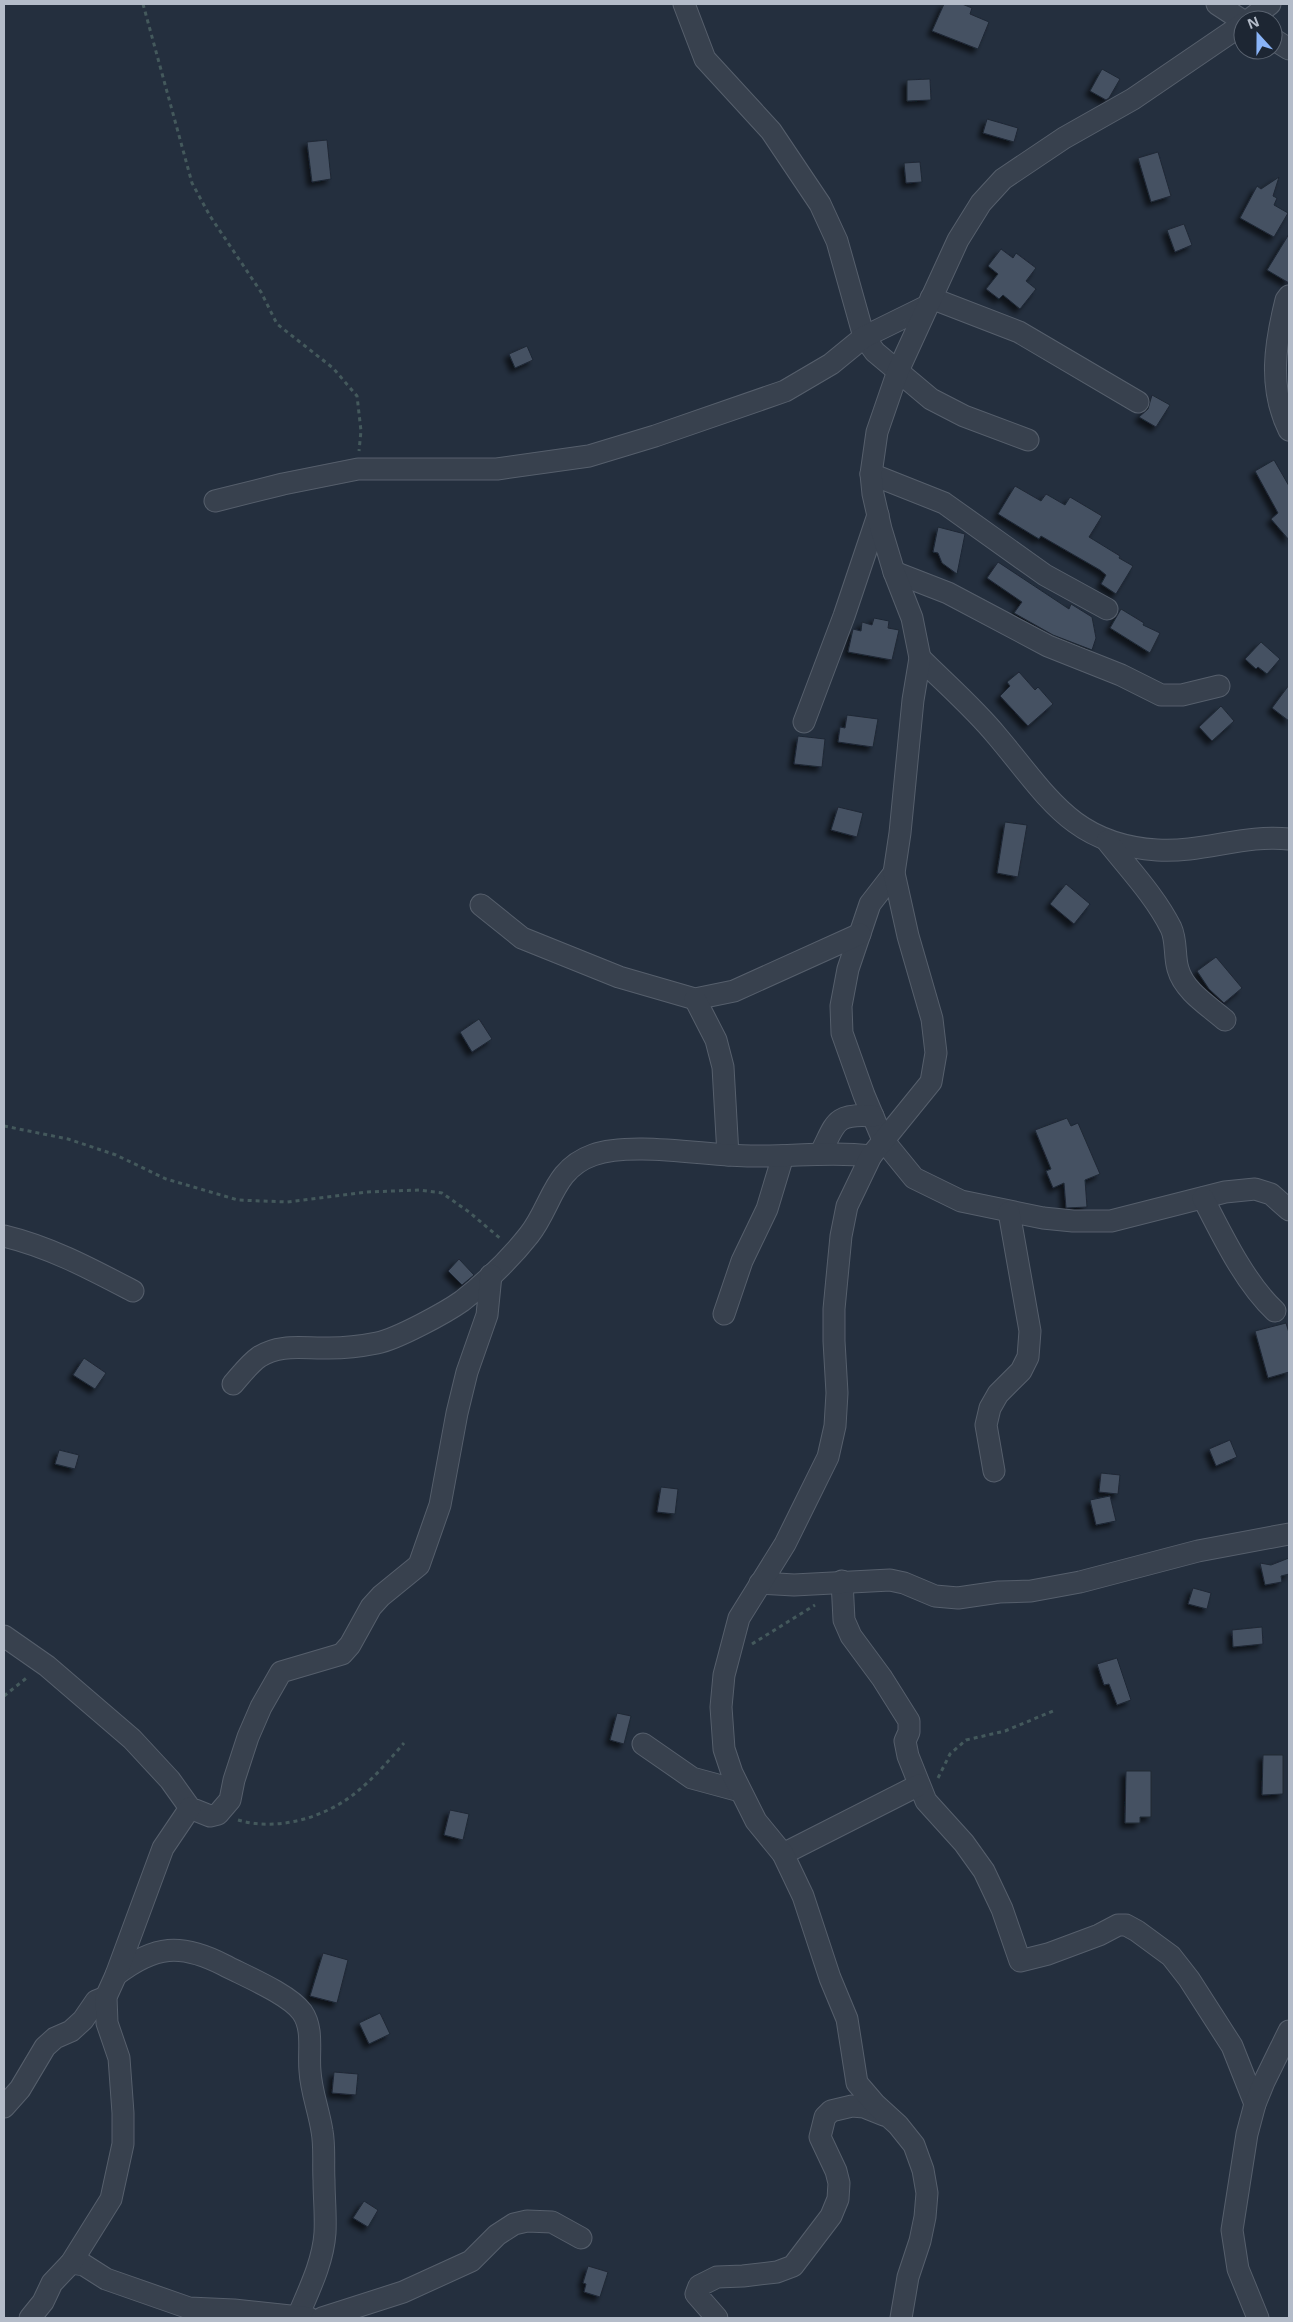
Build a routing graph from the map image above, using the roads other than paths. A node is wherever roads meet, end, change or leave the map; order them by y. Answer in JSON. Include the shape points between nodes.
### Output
{"nodes":[{"id":1,"x":684,"y":4,"type":"edge"},
{"id":2,"x":1217,"y":4,"type":"edge"},
{"id":3,"x":1233,"y":15,"type":"edge"},
{"id":4,"x":1233,"y":29,"type":"edge"},
{"id":5,"x":1289,"y":296,"type":"edge"},
{"id":6,"x":929,"y":302,"type":"junction"},
{"id":7,"x":864,"y":337,"type":"junction"},
{"id":8,"x":898,"y":371,"type":"junction"},
{"id":9,"x":1138,"y":402,"type":"dead end"},
{"id":10,"x":1289,"y":430,"type":"edge"},
{"id":11,"x":1028,"y":440,"type":"dead end"},
{"id":12,"x":871,"y":474,"type":"junction"},
{"id":13,"x":215,"y":501,"type":"dead end"},
{"id":14,"x":878,"y":515,"type":"junction"},
{"id":15,"x":894,"y":572,"type":"junction"},
{"id":16,"x":1107,"y":609,"type":"dead end"},
{"id":17,"x":920,"y":658,"type":"junction"},
{"id":18,"x":1219,"y":686,"type":"dead end"},
{"id":19,"x":804,"y":722,"type":"dead end"},
{"id":20,"x":1289,"y":839,"type":"edge"},
{"id":21,"x":1107,"y":841,"type":"junction"},
{"id":22,"x":894,"y":873,"type":"junction"},
{"id":23,"x":481,"y":905,"type":"dead end"},
{"id":24,"x":860,"y":934,"type":"junction"},
{"id":25,"x":695,"y":999,"type":"junction"},
{"id":26,"x":1225,"y":1020,"type":"dead end"},
{"id":27,"x":873,"y":1116,"type":"junction"},
{"id":28,"x":877,"y":1148,"type":"junction"},
{"id":29,"x":820,"y":1154,"type":"junction"},
{"id":30,"x":728,"y":1155,"type":"junction"},
{"id":31,"x":783,"y":1156,"type":"junction"},
{"id":32,"x":1203,"y":1198,"type":"junction"},
{"id":33,"x":1289,"y":1210,"type":"edge"},
{"id":34,"x":1009,"y":1212,"type":"junction"},
{"id":35,"x":4,"y":1236,"type":"edge"},
{"id":36,"x":491,"y":1276,"type":"junction"},
{"id":37,"x":133,"y":1291,"type":"dead end"},
{"id":38,"x":1275,"y":1311,"type":"dead end"},
{"id":39,"x":724,"y":1314,"type":"dead end"},
{"id":40,"x":233,"y":1384,"type":"dead end"},
{"id":41,"x":994,"y":1471,"type":"dead end"},
{"id":42,"x":1289,"y":1534,"type":"edge"},
{"id":43,"x":760,"y":1583,"type":"junction"},
{"id":44,"x":842,"y":1586,"type":"junction"},
{"id":45,"x":4,"y":1636,"type":"edge"},
{"id":46,"x":643,"y":1744,"type":"dead end"},
{"id":47,"x":740,"y":1791,"type":"junction"},
{"id":48,"x":923,"y":1793,"type":"junction"},
{"id":49,"x":190,"y":1808,"type":"junction"},
{"id":50,"x":783,"y":1854,"type":"junction"},
{"id":51,"x":116,"y":1975,"type":"junction"},
{"id":52,"x":106,"y":1996,"type":"junction"},
{"id":53,"x":1289,"y":2031,"type":"edge"},
{"id":54,"x":1255,"y":2104,"type":"junction"},
{"id":55,"x":4,"y":2107,"type":"edge"},
{"id":56,"x":887,"y":2116,"type":"junction"},
{"id":57,"x":582,"y":2238,"type":"dead end"},
{"id":58,"x":71,"y":2263,"type":"junction"},
{"id":59,"x":303,"y":2317,"type":"edge"},
{"id":60,"x":338,"y":2317,"type":"edge"},
{"id":61,"x":30,"y":2318,"type":"edge"},
{"id":62,"x":717,"y":2318,"type":"edge"},
{"id":63,"x":901,"y":2318,"type":"edge"},
{"id":64,"x":1258,"y":2318,"type":"edge"}],
"edges":[{"from":1,"to":7,"type":"street","via":[[705,59],[771,131],[820,204],[837,241]]},
{"from":2,"to":3,"type":"street"},
{"from":4,"to":6,"type":"street","via":[[1134,98],[1064,138],[1002,179],[981,203],[958,240]]},
{"from":5,"to":10,"type":"street","via":[[1275,350],[1275,386]]},
{"from":6,"to":7,"type":"street"},
{"from":6,"to":8,"type":"street"},
{"from":6,"to":9,"type":"street","via":[[1019,332]]},
{"from":7,"to":8,"type":"street","via":[[875,352]]},
{"from":7,"to":13,"type":"street","via":[[831,364],[785,391],[589,456],[498,470],[358,469]]},
{"from":8,"to":11,"type":"street","via":[[931,399],[964,416]]},
{"from":8,"to":12,"type":"street","via":[[877,432]]},
{"from":12,"to":14,"type":"street"},
{"from":12,"to":16,"type":"street","via":[[944,503],[1046,575]]},
{"from":14,"to":15,"type":"street"},
{"from":14,"to":19,"type":"street"},
{"from":15,"to":17,"type":"street","via":[[912,618]]},
{"from":15,"to":18,"type":"street","via":[[948,593],[1048,646],[1121,675],[1160,695],[1182,695]]},
{"from":17,"to":21,"type":"street","via":[[997,736],[1064,814]]},
{"from":17,"to":22,"type":"street"},
{"from":20,"to":21,"type":"street","via":[[1274,837],[1159,850]]},
{"from":21,"to":26,"type":"street","via":[[1164,916],[1174,938],[1178,970],[1192,992]]},
{"from":22,"to":24,"type":"street","via":[[870,904]]},
{"from":22,"to":28,"type":"street","via":[[932,1019],[936,1053],[931,1082]]},
{"from":23,"to":25,"type":"street","via":[[528,940],[619,977]]},
{"from":24,"to":25,"type":"street","via":[[734,991]]},
{"from":24,"to":27,"type":"street","via":[[841,1006],[842,1032]]},
{"from":25,"to":30,"type":"street","via":[[716,1040],[723,1067]]},
{"from":27,"to":28,"type":"street"},
{"from":27,"to":29,"type":"street","via":[[850,1116],[836,1122]]},
{"from":28,"to":29,"type":"street"},
{"from":28,"to":34,"type":"street","via":[[914,1178],[962,1201]]},
{"from":28,"to":43,"type":"street","via":[[851,1194],[841,1236],[834,1309],[838,1392],[828,1457],[785,1544]]},
{"from":29,"to":31,"type":"street"},
{"from":30,"to":31,"type":"street"},
{"from":30,"to":36,"type":"street","via":[[641,1150],[593,1155],[571,1167],[559,1180],[536,1225]]},
{"from":31,"to":39,"type":"street","via":[[767,1209],[742,1261]]},
{"from":32,"to":33,"type":"street","via":[[1255,1189],[1271,1194]]},
{"from":32,"to":34,"type":"street","via":[[1111,1221],[1074,1221]]},
{"from":32,"to":38,"type":"street","via":[[1230,1250],[1260,1297]]},
{"from":34,"to":41,"type":"street","via":[[1030,1331],[1028,1356],[1021,1371],[998,1394],[990,1408],[986,1425]]},
{"from":35,"to":37,"type":"street","via":[[33,1243]]},
{"from":36,"to":40,"type":"street","via":[[461,1302],[380,1342],[277,1350],[260,1356]]},
{"from":36,"to":49,"type":"street","via":[[487,1315],[467,1372],[440,1505],[419,1565],[381,1596],[342,1654],[281,1672],[260,1707],[248,1737],[230,1800],[218,1814],[210,1816]]},
{"from":42,"to":44,"type":"street","via":[[1189,1553],[1080,1582],[1031,1591],[958,1598],[935,1596],[890,1580]]},
{"from":43,"to":44,"type":"street"},
{"from":43,"to":47,"type":"street","via":[[739,1618],[727,1661],[722,1707],[724,1749]]},
{"from":44,"to":48,"type":"street","via":[[844,1620],[909,1721],[905,1741]]},
{"from":45,"to":49,"type":"street","via":[[47,1666],[132,1740],[170,1780]]},
{"from":46,"to":47,"type":"street","via":[[692,1778]]},
{"from":47,"to":50,"type":"street","via":[[756,1821]]},
{"from":48,"to":50,"type":"street"},
{"from":48,"to":54,"type":"street","via":[[984,1870],[1020,1961],[1057,1951],[1118,1925],[1137,1930],[1171,1956],[1189,1979],[1232,2046]]},
{"from":49,"to":51,"type":"street","via":[[163,1848]]},
{"from":50,"to":56,"type":"street","via":[[803,1896],[830,1978],[848,2019],[857,2082]]},
{"from":51,"to":52,"type":"street"},
{"from":51,"to":59,"type":"street","via":[[153,1952],[193,1952],[276,1992],[301,2011],[309,2025],[310,2073],[323,2133],[325,2235]]},
{"from":52,"to":55,"type":"street","via":[[96,2001],[83,2020],[45,2047],[20,2089]]},
{"from":52,"to":58,"type":"street","via":[[107,2023],[119,2058],[123,2144],[110,2199]]},
{"from":53,"to":54,"type":"street"},
{"from":54,"to":64,"type":"street","via":[[1232,2230],[1238,2269]]},
{"from":56,"to":62,"type":"street","via":[[864,2107],[831,2110],[820,2138],[839,2183],[838,2199],[831,2216],[792,2266],[777,2272],[717,2277],[699,2286],[696,2294]]},
{"from":56,"to":63,"type":"street","via":[[914,2146],[923,2170],[926,2193],[925,2217],[908,2277]]},
{"from":57,"to":60,"type":"street","via":[[552,2222],[514,2224],[497,2235],[471,2261]]},
{"from":58,"to":59,"type":"street","via":[[84,2265],[106,2279],[189,2308]]},
{"from":58,"to":61,"type":"street","via":[[52,2283]]}]}
